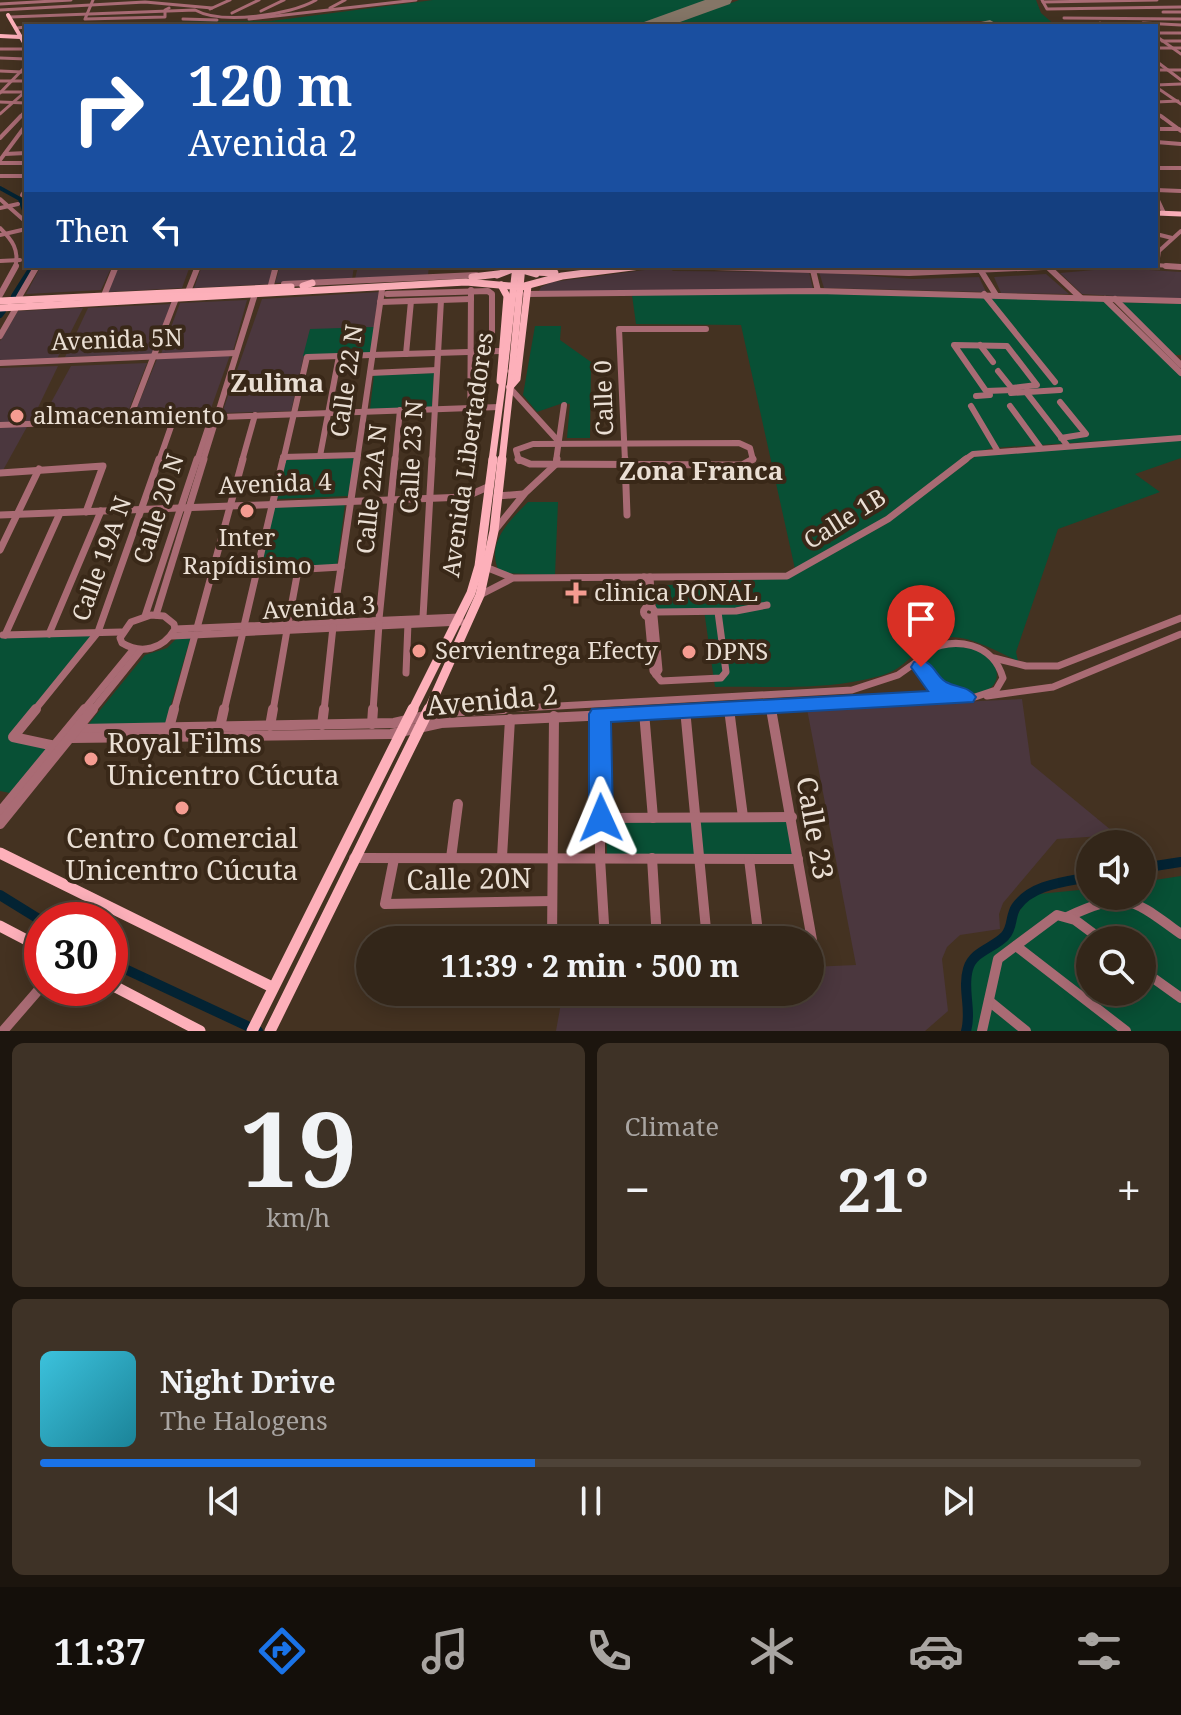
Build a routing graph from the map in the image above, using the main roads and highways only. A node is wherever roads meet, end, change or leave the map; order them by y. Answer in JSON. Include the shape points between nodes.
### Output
{"nodes":[{"id":1,"x":8,"y":15,"type":"junction"},
{"id":2,"x":0,"y":18,"type":"edge"},
{"id":3,"x":0,"y":36,"type":"edge"},
{"id":4,"x":20,"y":37,"type":"junction"},
{"id":5,"x":24,"y":42,"type":"edge"},
{"id":6,"x":24,"y":43,"type":"edge"},
{"id":7,"x":1160,"y":212,"type":"edge"},
{"id":8,"x":1181,"y":213,"type":"edge"},
{"id":9,"x":521,"y":268,"type":"edge"},
{"id":10,"x":599,"y":268,"type":"edge"},
{"id":11,"x":624,"y":268,"type":"edge"},
{"id":12,"x":495,"y":280,"type":"junction"},
{"id":13,"x":312,"y":283,"type":"road end"},
{"id":14,"x":529,"y":288,"type":"junction"},
{"id":15,"x":304,"y":291,"type":"junction"},
{"id":16,"x":83,"y":294,"type":"road end"},
{"id":17,"x":0,"y":298,"type":"edge"},
{"id":18,"x":51,"y":300,"type":"junction"},
{"id":19,"x":72,"y":301,"type":"junction"},
{"id":20,"x":0,"y":309,"type":"edge"},
{"id":21,"x":505,"y":388,"type":"junction"},
{"id":22,"x":465,"y":619,"type":"junction"},
{"id":23,"x":0,"y":853,"type":"edge"},
{"id":24,"x":0,"y":926,"type":"edge"},
{"id":25,"x":24,"y":939,"type":"edge"},
{"id":26,"x":271,"y":990,"type":"junction"},
{"id":27,"x":128,"y":995,"type":"edge"},
{"id":28,"x":183,"y":1027,"type":"edge"},
{"id":29,"x":200,"y":1031,"type":"edge"},
{"id":30,"x":252,"y":1031,"type":"edge"},
{"id":31,"x":270,"y":1031,"type":"edge"}],
"edges":[{"from":1,"to":2,"type":"main road"},
{"from":1,"to":4,"type":"main road"},
{"from":1,"to":5,"type":"main road"},
{"from":3,"to":4,"type":"main road"},
{"from":4,"to":6,"type":"main road"},
{"from":7,"to":8,"type":"main road"},
{"from":9,"to":10,"type":"main road","via":[[560,273]]},
{"from":9,"to":12,"type":"main road"},
{"from":9,"to":14,"type":"main road","via":[[538,278]]},
{"from":9,"to":21,"type":"main road","name":"Avenida Libertadores","bridge":true},
{"from":11,"to":14,"type":"main road","via":[[562,276]]},
{"from":12,"to":14,"type":"main road"},
{"from":12,"to":15,"type":"main road"},
{"from":12,"to":21,"type":"main road","via":[[507,296],[500,351]]},
{"from":13,"to":15,"type":"main road"},
{"from":14,"to":21,"type":"main road","via":[[517,379]]},
{"from":15,"to":19,"type":"main road"},
{"from":16,"to":19,"type":"main road"},
{"from":17,"to":18,"type":"main road"},
{"from":18,"to":19,"type":"main road"},
{"from":18,"to":20,"type":"main road"},
{"from":21,"to":22,"type":"main road","name":"Avenida Libertadores","via":[[479,566]]},
{"from":21,"to":22,"type":"main road","name":"Avenida Libertadores","via":[[488,568]]},
{"from":22,"to":26,"type":"main road","name":"Avenida Libertadores"},
{"from":22,"to":31,"type":"main road","name":"Avenida Libertadores","via":[[420,728]]},
{"from":23,"to":26,"type":"main road"},
{"from":24,"to":25,"type":"main road"},
{"from":26,"to":30,"type":"main road","name":"Avenida Libertadores"},
{"from":27,"to":28,"type":"main road"},
{"from":28,"to":29,"type":"main road"}]}
